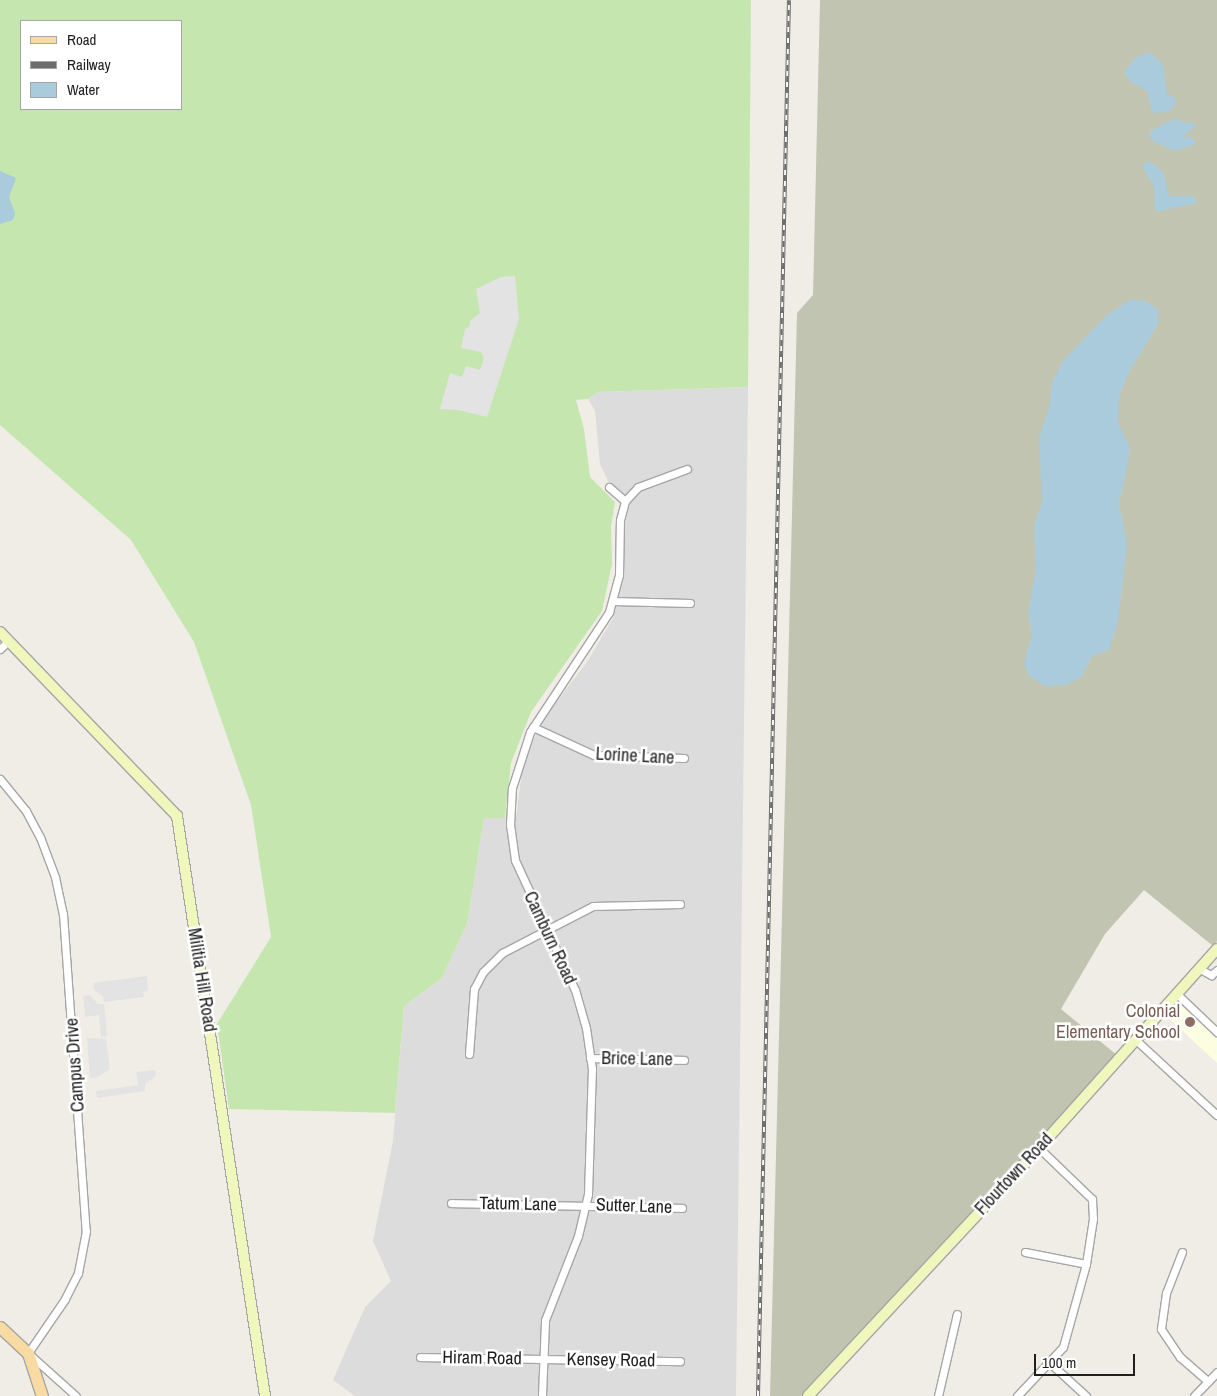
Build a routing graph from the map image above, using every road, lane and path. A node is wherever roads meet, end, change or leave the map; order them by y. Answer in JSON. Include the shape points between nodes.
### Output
{"nodes":[{"id":1,"x":687,"y":469,"type":"dead end"},
{"id":2,"x":609,"y":488,"type":"dead end"},
{"id":3,"x":625,"y":501,"type":"junction"},
{"id":4,"x":613,"y":601,"type":"junction"},
{"id":5,"x":690,"y":603,"type":"dead end"},
{"id":6,"x":0,"y":632,"type":"edge"},
{"id":7,"x":8,"y":641,"type":"junction"},
{"id":8,"x":0,"y":649,"type":"edge"},
{"id":9,"x":533,"y":727,"type":"junction"},
{"id":10,"x":684,"y":758,"type":"dead end"},
{"id":11,"x":0,"y":779,"type":"edge"},
{"id":12,"x":680,"y":904,"type":"dead end"},
{"id":13,"x":547,"y":929,"type":"junction"},
{"id":14,"x":1217,"y":948,"type":"edge"},
{"id":15,"x":1200,"y":969,"type":"junction"},
{"id":16,"x":1217,"y":970,"type":"edge"},
{"id":17,"x":1178,"y":995,"type":"junction"},
{"id":18,"x":1217,"y":1032,"type":"edge"},
{"id":19,"x":1137,"y":1041,"type":"junction"},
{"id":20,"x":469,"y":1054,"type":"dead end"},
{"id":21,"x":590,"y":1058,"type":"junction"},
{"id":22,"x":684,"y":1060,"type":"dead end"},
{"id":23,"x":1217,"y":1115,"type":"edge"},
{"id":24,"x":1039,"y":1148,"type":"junction"},
{"id":25,"x":451,"y":1203,"type":"dead end"},
{"id":26,"x":586,"y":1205,"type":"junction"},
{"id":27,"x":682,"y":1208,"type":"dead end"},
{"id":28,"x":1024,"y":1252,"type":"dead end"},
{"id":29,"x":1182,"y":1252,"type":"dead end"},
{"id":30,"x":1086,"y":1264,"type":"junction"},
{"id":31,"x":957,"y":1314,"type":"dead end"},
{"id":32,"x":0,"y":1327,"type":"edge"},
{"id":33,"x":28,"y":1353,"type":"junction"},
{"id":34,"x":420,"y":1356,"type":"dead end"},
{"id":35,"x":543,"y":1359,"type":"junction"},
{"id":36,"x":680,"y":1361,"type":"dead end"},
{"id":37,"x":1050,"y":1363,"type":"junction"},
{"id":38,"x":1217,"y":1372,"type":"edge"},
{"id":39,"x":1208,"y":1381,"type":"junction"},
{"id":40,"x":42,"y":1396,"type":"edge"},
{"id":41,"x":76,"y":1396,"type":"edge"},
{"id":42,"x":265,"y":1396,"type":"edge"},
{"id":43,"x":542,"y":1396,"type":"edge"},
{"id":44,"x":808,"y":1396,"type":"edge"},
{"id":45,"x":938,"y":1396,"type":"edge"},
{"id":46,"x":1017,"y":1396,"type":"edge"},
{"id":47,"x":1086,"y":1396,"type":"edge"},
{"id":48,"x":1194,"y":1396,"type":"edge"}],
"edges":[{"from":1,"to":3,"type":"street","via":[[638,487]]},
{"from":2,"to":3,"type":"street"},
{"from":3,"to":4,"type":"street","name":"Camburn Road","via":[[620,520],[619,575]]},
{"from":4,"to":5,"type":"street"},
{"from":4,"to":9,"type":"street","name":"Camburn Road","via":[[596,636]]},
{"from":6,"to":7,"type":"street","name":"Militia Hill Road"},
{"from":7,"to":8,"type":"street"},
{"from":7,"to":42,"type":"street","name":"Militia Hill Road","via":[[177,816]]},
{"from":9,"to":10,"type":"street","name":"Lorine Lane","via":[[594,756]]},
{"from":9,"to":13,"type":"street","name":"Camburn Road","via":[[524,744],[512,788],[510,825],[519,872]]},
{"from":11,"to":33,"type":"street","name":"Campus Drive","via":[[21,804],[40,837],[60,898],[87,1214],[78,1273],[65,1299]]},
{"from":12,"to":13,"type":"street","via":[[592,906]]},
{"from":13,"to":20,"type":"street","via":[[502,953],[483,972],[473,996]]},
{"from":13,"to":21,"type":"street","name":"Camburn Road","via":[[575,990]]},
{"from":14,"to":15,"type":"street","name":"Flourtown Road"},
{"from":15,"to":16,"type":"street","via":[[1211,975]]},
{"from":15,"to":17,"type":"street","name":"Flourtown Road"},
{"from":17,"to":18,"type":"street"},
{"from":17,"to":19,"type":"street","name":"Flourtown Road"},
{"from":19,"to":23,"type":"street"},
{"from":19,"to":24,"type":"street","name":"Flourtown Road"},
{"from":21,"to":22,"type":"street","name":"Brice Lane"},
{"from":21,"to":26,"type":"street","name":"Camburn Road","via":[[592,1129]]},
{"from":24,"to":30,"type":"street","via":[[1092,1199],[1093,1219]]},
{"from":24,"to":44,"type":"street","name":"Flourtown Road"},
{"from":25,"to":26,"type":"street","name":"Tatum Lane"},
{"from":26,"to":27,"type":"street","name":"Sutter Lane"},
{"from":26,"to":35,"type":"street","name":"Camburn Road","via":[[578,1236],[545,1320]]},
{"from":28,"to":30,"type":"street"},
{"from":29,"to":39,"type":"street","via":[[1166,1293],[1161,1329],[1180,1357]]},
{"from":30,"to":37,"type":"street","via":[[1063,1347]]},
{"from":31,"to":45,"type":"street"},
{"from":32,"to":33,"type":"main road"},
{"from":33,"to":40,"type":"main road"},
{"from":33,"to":41,"type":"street"},
{"from":34,"to":35,"type":"street","name":"Hiram Road"},
{"from":35,"to":36,"type":"street","name":"Kensey Road"},
{"from":35,"to":43,"type":"street","name":"Camburn Road"},
{"from":37,"to":46,"type":"street"},
{"from":37,"to":47,"type":"street"},
{"from":38,"to":39,"type":"street"},
{"from":39,"to":48,"type":"street"}]}
